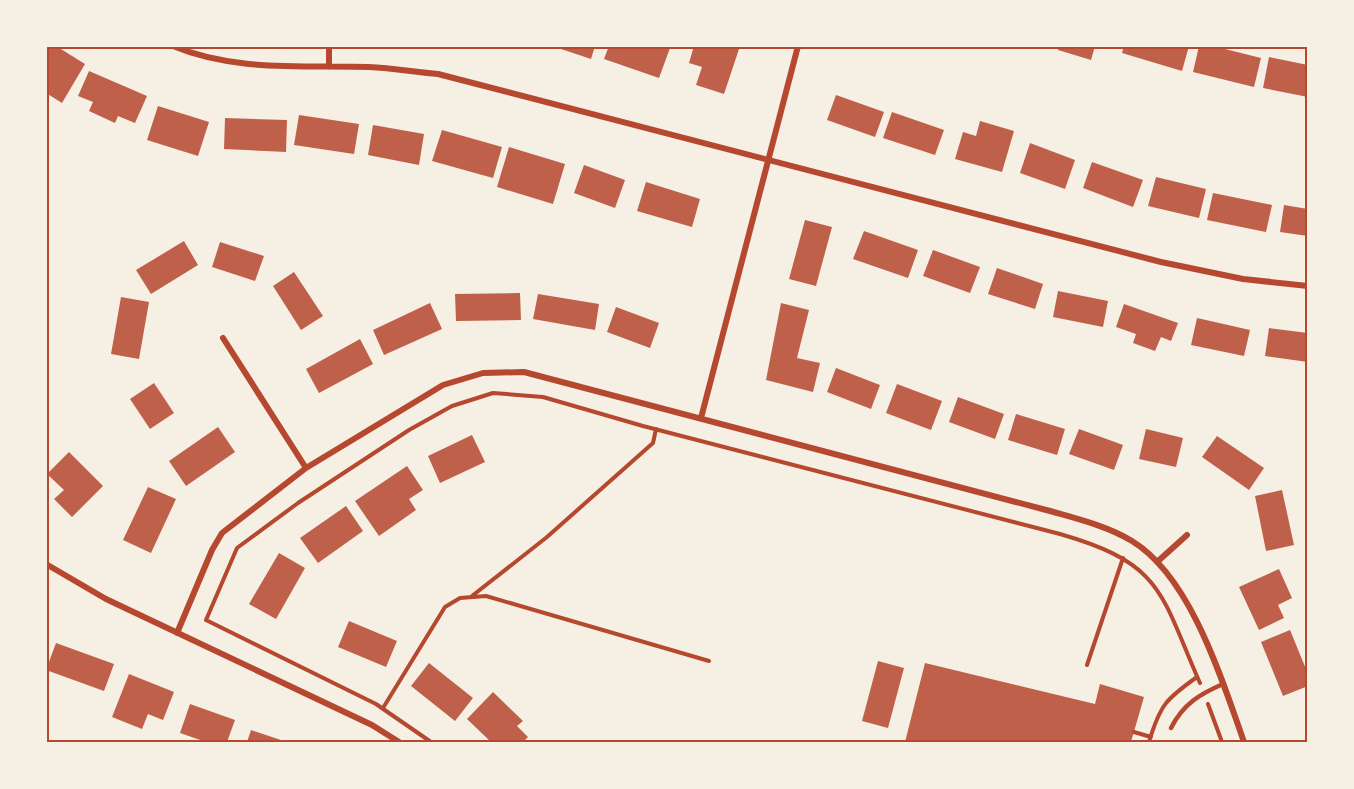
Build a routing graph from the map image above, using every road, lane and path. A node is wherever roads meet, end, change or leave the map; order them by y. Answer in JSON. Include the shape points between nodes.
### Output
{"nodes":[{"id":1,"x":173,"y":46,"type":"edge"},
{"id":2,"x":329,"y":46,"type":"edge"},
{"id":3,"x":798,"y":46,"type":"edge"},
{"id":4,"x":329,"y":67,"type":"junction"},
{"id":5,"x":769,"y":160,"type":"junction"},
{"id":6,"x":1308,"y":286,"type":"edge"},
{"id":7,"x":223,"y":338,"type":"dead end"},
{"id":8,"x":701,"y":418,"type":"junction"},
{"id":9,"x":656,"y":429,"type":"junction"},
{"id":10,"x":306,"y":468,"type":"junction"},
{"id":11,"x":1187,"y":535,"type":"dead end"},
{"id":12,"x":1123,"y":558,"type":"junction"},
{"id":13,"x":1157,"y":562,"type":"junction"},
{"id":14,"x":46,"y":564,"type":"edge"},
{"id":15,"x":471,"y":597,"type":"junction"},
{"id":16,"x":177,"y":633,"type":"junction"},
{"id":17,"x":709,"y":661,"type":"dead end"},
{"id":18,"x":1087,"y":665,"type":"dead end"},
{"id":19,"x":1223,"y":684,"type":"junction"},
{"id":20,"x":1204,"y":692,"type":"junction"},
{"id":21,"x":382,"y":708,"type":"junction"},
{"id":22,"x":1171,"y":728,"type":"dead end"},
{"id":23,"x":1134,"y":732,"type":"dead end"},
{"id":24,"x":1151,"y":737,"type":"dead end"},
{"id":25,"x":399,"y":742,"type":"edge"},
{"id":26,"x":431,"y":742,"type":"edge"},
{"id":27,"x":1222,"y":742,"type":"edge"},
{"id":28,"x":1244,"y":742,"type":"edge"}],
"edges":[{"from":1,"to":4,"type":"street","via":[[212,59],[245,64]]},
{"from":2,"to":4,"type":"street"},
{"from":3,"to":5,"type":"street"},
{"from":4,"to":5,"type":"street","via":[[438,74]]},
{"from":5,"to":6,"type":"street","via":[[1200,271]]},
{"from":5,"to":8,"type":"street"},
{"from":7,"to":10,"type":"street"},
{"from":8,"to":10,"type":"street","via":[[524,372],[483,373],[442,386]]},
{"from":8,"to":13,"type":"street","via":[[1085,522],[1133,542]]},
{"from":9,"to":12,"type":"path","via":[[1060,534],[1111,550]]},
{"from":9,"to":15,"type":"path","via":[[653,443],[547,537]]},
{"from":9,"to":21,"type":"path","via":[[543,397],[493,393],[468,399],[409,430],[237,548],[206,620]]},
{"from":10,"to":16,"type":"street","via":[[222,532]]},
{"from":11,"to":13,"type":"street"},
{"from":12,"to":18,"type":"path"},
{"from":12,"to":20,"type":"path","via":[[1148,576],[1165,600]]},
{"from":13,"to":19,"type":"street","via":[[1185,600]]},
{"from":14,"to":16,"type":"street","via":[[106,599]]},
{"from":15,"to":17,"type":"path","via":[[486,596]]},
{"from":15,"to":21,"type":"path","via":[[460,598],[445,607]]},
{"from":16,"to":25,"type":"street","via":[[372,725]]},
{"from":19,"to":20,"type":"lane"},
{"from":19,"to":28,"type":"street"},
{"from":20,"to":22,"type":"lane","via":[[1178,713]]},
{"from":20,"to":27,"type":"path"},
{"from":21,"to":26,"type":"path"},
{"from":23,"to":24,"type":"path"}]}
